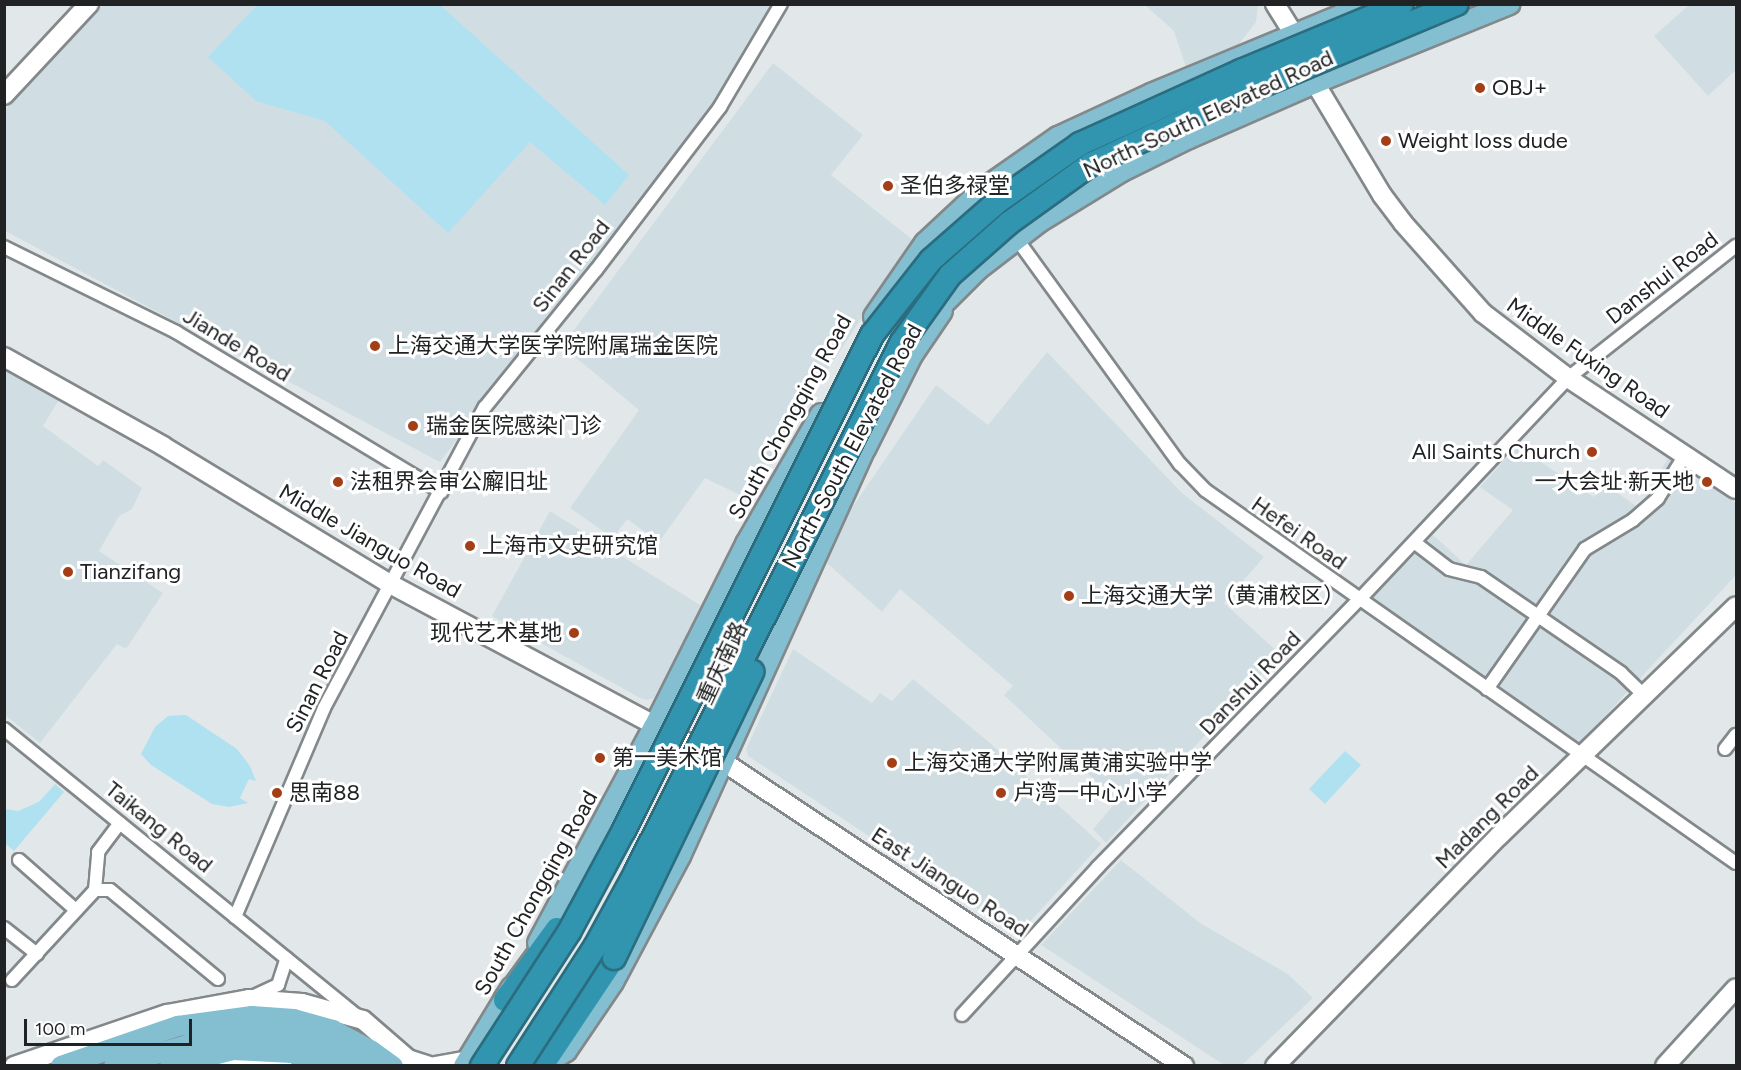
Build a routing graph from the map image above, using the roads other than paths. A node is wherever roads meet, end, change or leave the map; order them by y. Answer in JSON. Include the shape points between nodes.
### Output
{"nodes":[{"id":1,"x":781,"y":4,"type":"edge"},
{"id":2,"x":1275,"y":4,"type":"edge"},
{"id":3,"x":1368,"y":4,"type":"edge"},
{"id":4,"x":1402,"y":4,"type":"edge"},
{"id":5,"x":1457,"y":4,"type":"edge"},
{"id":6,"x":1510,"y":4,"type":"edge"},
{"id":7,"x":80,"y":7,"type":"edge"},
{"id":8,"x":1296,"y":36,"type":"junction"},
{"id":9,"x":1315,"y":83,"type":"junction"},
{"id":10,"x":4,"y":95,"type":"edge"},
{"id":11,"x":982,"y":190,"type":"junction"},
{"id":12,"x":1017,"y":239,"type":"junction"},
{"id":13,"x":1737,"y":246,"type":"edge"},
{"id":14,"x":4,"y":247,"type":"edge"},
{"id":15,"x":4,"y":357,"type":"edge"},
{"id":16,"x":1568,"y":378,"type":"junction"},
{"id":17,"x":821,"y":414,"type":"joint"},
{"id":18,"x":1685,"y":455,"type":"junction"},
{"id":19,"x":835,"y":475,"type":"junction"},
{"id":20,"x":1737,"y":489,"type":"edge"},
{"id":21,"x":441,"y":492,"type":"junction"},
{"id":22,"x":778,"y":520,"type":"junction"},
{"id":23,"x":1414,"y":543,"type":"junction"},
{"id":24,"x":392,"y":585,"type":"junction"},
{"id":25,"x":1359,"y":600,"type":"junction"},
{"id":26,"x":1737,"y":606,"type":"edge"},
{"id":27,"x":1540,"y":616,"type":"junction"},
{"id":28,"x":1487,"y":689,"type":"junction"},
{"id":29,"x":1644,"y":695,"type":"junction"},
{"id":30,"x":4,"y":729,"type":"edge"},
{"id":31,"x":662,"y":730,"type":"junction"},
{"id":32,"x":1737,"y":735,"type":"edge"},
{"id":33,"x":687,"y":744,"type":"joint"},
{"id":34,"x":1725,"y":749,"type":"dead end"},
{"id":35,"x":1582,"y":755,"type":"junction"},
{"id":36,"x":714,"y":757,"type":"junction"},
{"id":37,"x":120,"y":823,"type":"junction"},
{"id":38,"x":19,"y":860,"type":"dead end"},
{"id":39,"x":1737,"y":863,"type":"edge"},
{"id":40,"x":94,"y":890,"type":"junction"},
{"id":41,"x":76,"y":910,"type":"junction"},
{"id":42,"x":235,"y":917,"type":"junction"},
{"id":43,"x":4,"y":928,"type":"edge"},
{"id":44,"x":37,"y":954,"type":"junction"},
{"id":45,"x":1017,"y":955,"type":"junction"},
{"id":46,"x":286,"y":958,"type":"junction"},
{"id":47,"x":218,"y":979,"type":"dead end"},
{"id":48,"x":12,"y":980,"type":"dead end"},
{"id":49,"x":1737,"y":988,"type":"edge"},
{"id":50,"x":249,"y":999,"type":"junction"},
{"id":51,"x":505,"y":1000,"type":"junction"},
{"id":52,"x":962,"y":1015,"type":"dead end"},
{"id":53,"x":363,"y":1020,"type":"junction"},
{"id":54,"x":471,"y":1064,"type":"edge"},
{"id":55,"x":14,"y":1065,"type":"edge"},
{"id":56,"x":61,"y":1065,"type":"edge"},
{"id":57,"x":114,"y":1065,"type":"edge"},
{"id":58,"x":170,"y":1065,"type":"edge"},
{"id":59,"x":214,"y":1065,"type":"edge"},
{"id":60,"x":275,"y":1065,"type":"edge"},
{"id":61,"x":333,"y":1065,"type":"edge"},
{"id":62,"x":368,"y":1065,"type":"edge"},
{"id":63,"x":393,"y":1065,"type":"edge"},
{"id":64,"x":429,"y":1065,"type":"edge"},
{"id":65,"x":435,"y":1065,"type":"edge"},
{"id":66,"x":518,"y":1065,"type":"edge"},
{"id":67,"x":542,"y":1065,"type":"edge"},
{"id":68,"x":1184,"y":1065,"type":"edge"},
{"id":69,"x":1275,"y":1065,"type":"edge"},
{"id":70,"x":1665,"y":1065,"type":"edge"}],
"edges":[{"from":1,"to":21,"type":"street","name":"Sinan Road","via":[[720,107],[485,407]]},
{"from":2,"to":8,"type":"street","name":"Middle Fuxing Road"},
{"from":3,"to":8,"type":"main road","name":"South Chongqing Road"},
{"from":4,"to":22,"type":"highway","name":"North-South Elevated Road","bridge":true,"via":[[1080,144],[996,203],[931,260],[872,335]]},
{"from":5,"to":19,"type":"highway","name":"North-South Elevated Road","bridge":true,"via":[[1251,90],[1091,164],[1009,223],[950,274],[902,342]]},
{"from":6,"to":9,"type":"main road"},
{"from":7,"to":10,"type":"street"},
{"from":8,"to":9,"type":"street","name":"Middle Fuxing Road"},
{"from":8,"to":11,"type":"main road","name":"South Chongqing Road","via":[[1151,94],[1058,137]]},
{"from":9,"to":12,"type":"main road","via":[[1122,171]]},
{"from":9,"to":16,"type":"street","name":"Middle Fuxing Road","via":[[1403,223],[1483,313]]},
{"from":11,"to":12,"type":"street","name":"Hefei Road"},
{"from":11,"to":17,"type":"main road","name":"South Chongqing Road","via":[[925,243],[870,323]]},
{"from":12,"to":25,"type":"street","name":"Hefei Road","via":[[1191,477],[1220,503]]},
{"from":12,"to":36,"type":"main road","via":[[958,288],[907,365]]},
{"from":13,"to":16,"type":"street","name":"Danshui Road"},
{"from":14,"to":21,"type":"street","name":"Jiande Road","via":[[176,332]]},
{"from":15,"to":24,"type":"street","name":"Middle Jianguo Road","via":[[163,446]]},
{"from":16,"to":18,"type":"street","name":"Middle Fuxing Road"},
{"from":16,"to":23,"type":"street","name":"Danshui Road"},
{"from":17,"to":31,"type":"main road","name":"重庆南路","via":[[805,454]]},
{"from":18,"to":20,"type":"street","name":"Middle Fuxing Road"},
{"from":18,"to":27,"type":"street","via":[[1659,498],[1633,520],[1585,549]]},
{"from":19,"to":66,"type":"highway","name":"North-South Elevated Road","bridge":true,"via":[[636,872],[595,947]]},
{"from":19,"to":67,"type":"highway","bridge":true,"via":[[800,569],[614,958]]},
{"from":21,"to":24,"type":"street","name":"Sinan Road"},
{"from":22,"to":51,"type":"highway","bridge":true,"via":[[737,579],[557,929]]},
{"from":22,"to":54,"type":"highway","name":"North-South Elevated Road","bridge":true,"via":[[575,922]]},
{"from":23,"to":25,"type":"street","name":"Danshui Road"},
{"from":23,"to":27,"type":"street","via":[[1449,569],[1481,577]]},
{"from":24,"to":31,"type":"street","name":"Middle Jianguo Road"},
{"from":24,"to":42,"type":"street","name":"Sinan Road","via":[[324,708]]},
{"from":25,"to":28,"type":"street","name":"Hefei Road"},
{"from":25,"to":45,"type":"street","name":"Danshui Road"},
{"from":26,"to":29,"type":"street","name":"Madang Road"},
{"from":27,"to":28,"type":"street"},
{"from":27,"to":29,"type":"street","via":[[1621,673]]},
{"from":28,"to":35,"type":"street","name":"Hefei Road"},
{"from":29,"to":35,"type":"street","name":"Madang Road"},
{"from":30,"to":37,"type":"street","name":"Taikang Road"},
{"from":31,"to":33,"type":"street","name":"Middle Jianguo Road"},
{"from":31,"to":51,"type":"main road","name":"South Chongqing Road"},
{"from":32,"to":34,"type":"street"},
{"from":33,"to":36,"type":"street","name":"East Jianguo Road"},
{"from":35,"to":39,"type":"street","name":"Hefei Road"},
{"from":35,"to":69,"type":"street","name":"Madang Road"},
{"from":36,"to":45,"type":"street","name":"East Jianguo Road"},
{"from":36,"to":67,"type":"main road","via":[[680,856],[613,982],[566,1051]]},
{"from":37,"to":40,"type":"street","via":[[98,852]]},
{"from":37,"to":42,"type":"street","name":"Taikang Road"},
{"from":38,"to":41,"type":"street"},
{"from":40,"to":41,"type":"street"},
{"from":40,"to":47,"type":"street","via":[[110,890]]},
{"from":41,"to":44,"type":"street"},
{"from":42,"to":46,"type":"street","name":"Taikang Road"},
{"from":43,"to":44,"type":"street"},
{"from":44,"to":48,"type":"street"},
{"from":45,"to":52,"type":"street","name":"Danshui Road"},
{"from":45,"to":68,"type":"street","name":"East Jianguo Road"},
{"from":46,"to":50,"type":"street","via":[[278,984]]},
{"from":46,"to":53,"type":"street","name":"Taikang Road"},
{"from":49,"to":70,"type":"street"},
{"from":50,"to":53,"type":"street","via":[[303,1003]]},
{"from":50,"to":55,"type":"street","via":[[167,1014]]},
{"from":51,"to":54,"type":"main road","name":"South Chongqing Road"},
{"from":53,"to":64,"type":"street","via":[[408,1059]]},
{"from":54,"to":65,"type":"street"},
{"from":56,"to":63,"type":"main road","via":[[178,1026],[252,1016],[294,1019],[333,1030]]},
{"from":57,"to":62,"type":"main road","via":[[218,1036],[264,1034],[308,1041]]},
{"from":58,"to":61,"type":"main road","via":[[232,1050],[292,1053]]},
{"from":59,"to":60,"type":"street"}]}
